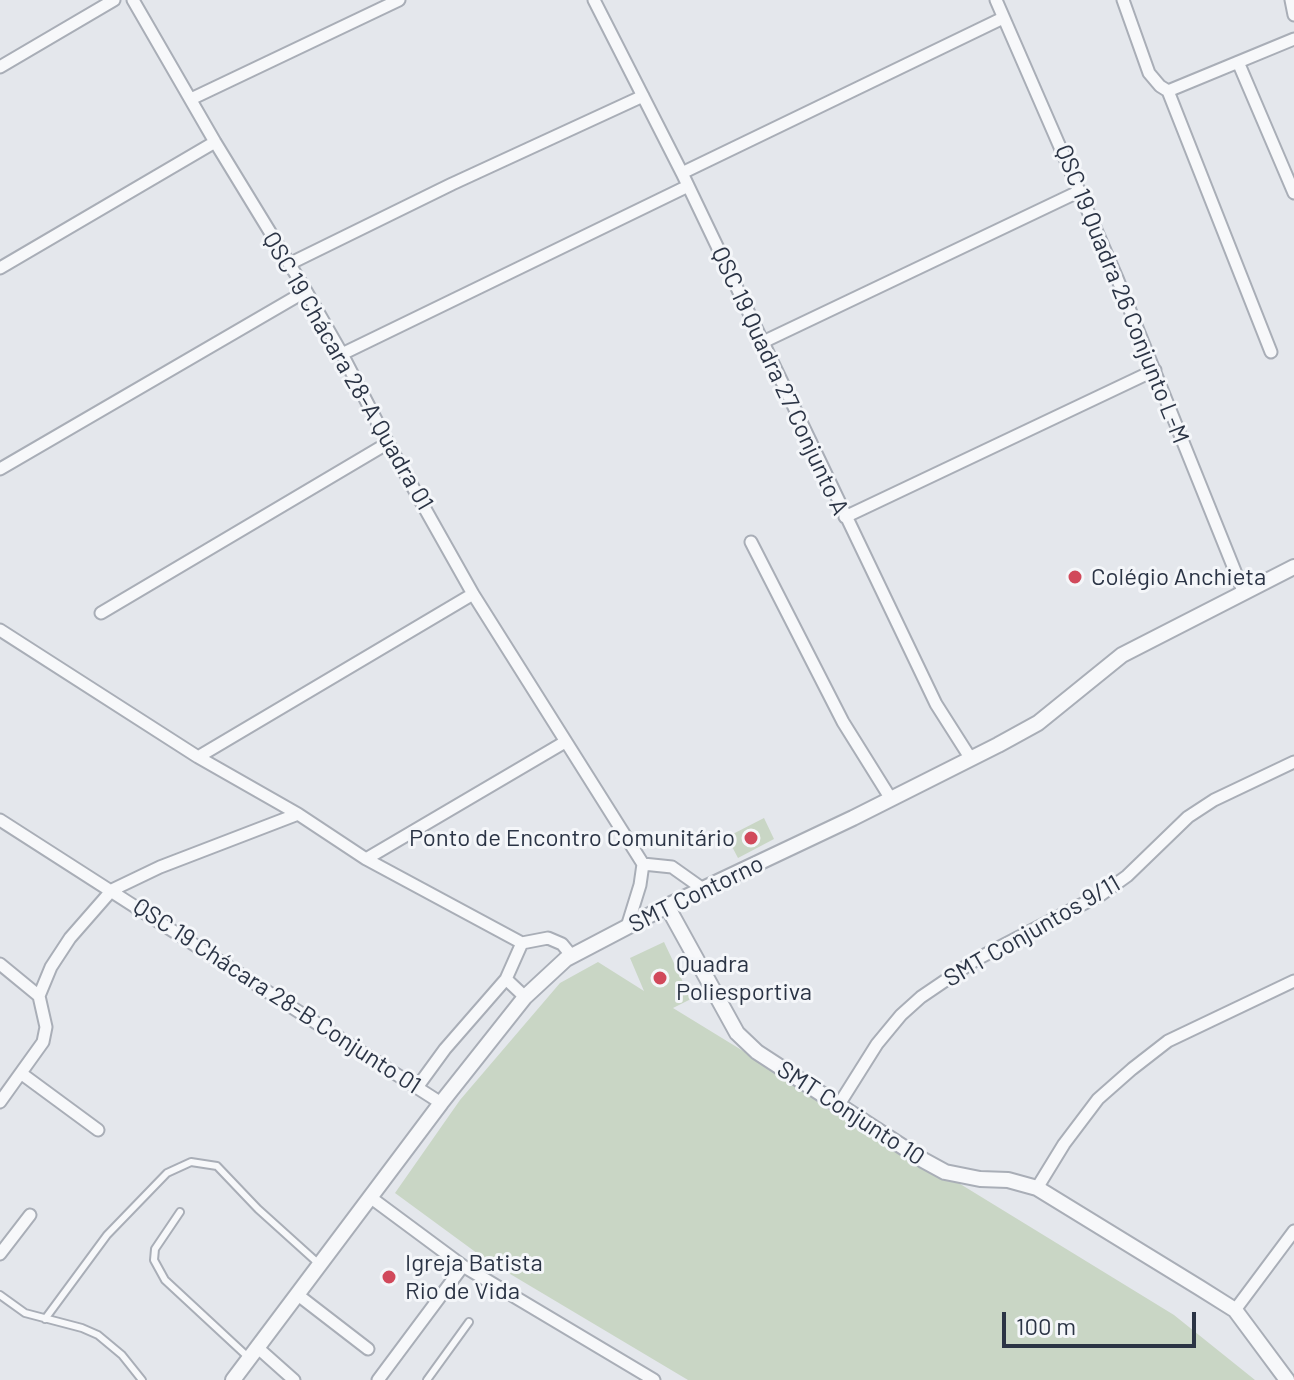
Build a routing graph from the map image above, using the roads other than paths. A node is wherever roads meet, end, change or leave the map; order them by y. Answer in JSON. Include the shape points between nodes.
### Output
{"nodes":[{"id":1,"x":114,"y":0,"type":"edge"},
{"id":2,"x":133,"y":0,"type":"edge"},
{"id":3,"x":399,"y":0,"type":"edge"},
{"id":4,"x":996,"y":0,"type":"edge"},
{"id":5,"x":1123,"y":0,"type":"edge"},
{"id":6,"x":1291,"y":0,"type":"edge"},
{"id":7,"x":598,"y":1,"type":"edge"},
{"id":8,"x":1294,"y":15,"type":"edge"},
{"id":9,"x":1003,"y":18,"type":"junction"},
{"id":10,"x":1294,"y":39,"type":"edge"},
{"id":11,"x":1238,"y":62,"type":"junction"},
{"id":12,"x":0,"y":67,"type":"edge"},
{"id":13,"x":1168,"y":91,"type":"junction"},
{"id":14,"x":643,"y":96,"type":"junction"},
{"id":15,"x":191,"y":99,"type":"junction"},
{"id":16,"x":215,"y":142,"type":"junction"},
{"id":17,"x":682,"y":173,"type":"junction"},
{"id":18,"x":688,"y":186,"type":"junction"},
{"id":19,"x":1080,"y":191,"type":"junction"},
{"id":20,"x":1294,"y":193,"type":"edge"},
{"id":21,"x":289,"y":264,"type":"junction"},
{"id":22,"x":0,"y":268,"type":"edge"},
{"id":23,"x":306,"y":291,"type":"junction"},
{"id":24,"x":763,"y":342,"type":"junction"},
{"id":25,"x":1271,"y":352,"type":"dead end"},
{"id":26,"x":342,"y":354,"type":"junction"},
{"id":27,"x":1155,"y":370,"type":"junction"},
{"id":28,"x":388,"y":443,"type":"junction"},
{"id":29,"x":0,"y":469,"type":"edge"},
{"id":30,"x":845,"y":517,"type":"junction"},
{"id":31,"x":751,"y":542,"type":"dead end"},
{"id":32,"x":1294,"y":567,"type":"edge"},
{"id":33,"x":1243,"y":591,"type":"junction"},
{"id":34,"x":473,"y":594,"type":"junction"},
{"id":35,"x":101,"y":613,"type":"dead end"},
{"id":36,"x":0,"y":630,"type":"edge"},
{"id":37,"x":565,"y":742,"type":"junction"},
{"id":38,"x":198,"y":757,"type":"junction"},
{"id":39,"x":971,"y":759,"type":"junction"},
{"id":40,"x":1294,"y":762,"type":"edge"},
{"id":41,"x":891,"y":799,"type":"junction"},
{"id":42,"x":298,"y":814,"type":"junction"},
{"id":43,"x":0,"y":820,"type":"edge"},
{"id":44,"x":366,"y":859,"type":"junction"},
{"id":45,"x":643,"y":864,"type":"junction"},
{"id":46,"x":703,"y":889,"type":"junction"},
{"id":47,"x":112,"y":890,"type":"junction"},
{"id":48,"x":667,"y":906,"type":"junction"},
{"id":49,"x":627,"y":927,"type":"junction"},
{"id":50,"x":522,"y":943,"type":"junction"},
{"id":51,"x":571,"y":955,"type":"junction"},
{"id":52,"x":0,"y":964,"type":"edge"},
{"id":53,"x":506,"y":979,"type":"junction"},
{"id":54,"x":1294,"y":981,"type":"edge"},
{"id":55,"x":39,"y":996,"type":"junction"},
{"id":56,"x":525,"y":997,"type":"junction"},
{"id":57,"x":22,"y":1074,"type":"junction"},
{"id":58,"x":418,"y":1086,"type":"junction"},
{"id":59,"x":0,"y":1102,"type":"edge"},
{"id":60,"x":441,"y":1103,"type":"junction"},
{"id":61,"x":838,"y":1106,"type":"junction"},
{"id":62,"x":98,"y":1130,"type":"dead end"},
{"id":63,"x":1037,"y":1188,"type":"junction"},
{"id":64,"x":370,"y":1197,"type":"junction"},
{"id":65,"x":180,"y":1212,"type":"dead end"},
{"id":66,"x":30,"y":1215,"type":"dead end"},
{"id":67,"x":1294,"y":1231,"type":"edge"},
{"id":68,"x":0,"y":1254,"type":"edge"},
{"id":69,"x":320,"y":1265,"type":"junction"},
{"id":70,"x":463,"y":1266,"type":"junction"},
{"id":71,"x":0,"y":1295,"type":"edge"},
{"id":72,"x":298,"y":1295,"type":"junction"},
{"id":73,"x":1235,"y":1310,"type":"junction"},
{"id":74,"x":45,"y":1319,"type":"junction"},
{"id":75,"x":469,"y":1322,"type":"dead end"},
{"id":76,"x":368,"y":1349,"type":"dead end"},
{"id":77,"x":254,"y":1353,"type":"junction"},
{"id":78,"x":142,"y":1380,"type":"edge"},
{"id":79,"x":233,"y":1380,"type":"edge"},
{"id":80,"x":294,"y":1380,"type":"edge"},
{"id":81,"x":378,"y":1380,"type":"edge"},
{"id":82,"x":427,"y":1380,"type":"edge"},
{"id":83,"x":654,"y":1380,"type":"edge"},
{"id":84,"x":1287,"y":1380,"type":"edge"}],
"edges":[{"from":1,"to":12,"type":"street"},
{"from":2,"to":15,"type":"street","name":"QSC 19 Chácara 28-A Quadra 01"},
{"from":3,"to":15,"type":"street"},
{"from":4,"to":9,"type":"street","name":"QSC 19 Quadra 26 Conjunto L-M"},
{"from":5,"to":13,"type":"street","via":[[1149,73]]},
{"from":6,"to":8,"type":"street"},
{"from":7,"to":14,"type":"street","name":"QSC 19 Quadra 27 Conjunto A"},
{"from":9,"to":17,"type":"street"},
{"from":9,"to":19,"type":"street","name":"QSC 19 Quadra 26 Conjunto L-M"},
{"from":10,"to":11,"type":"street"},
{"from":11,"to":13,"type":"street"},
{"from":11,"to":20,"type":"street"},
{"from":13,"to":25,"type":"street"},
{"from":14,"to":17,"type":"street","name":"QSC 19 Quadra 27 Conjunto A"},
{"from":14,"to":21,"type":"street"},
{"from":15,"to":16,"type":"street","name":"QSC 19 Chácara 28-A Quadra 01"},
{"from":16,"to":21,"type":"street","name":"QSC 19 Chácara 28-A Quadra 01"},
{"from":16,"to":22,"type":"street"},
{"from":17,"to":18,"type":"street","name":"QSC 19 Quadra 27 Conjunto A"},
{"from":18,"to":24,"type":"street","name":"QSC 19 Quadra 27 Conjunto A"},
{"from":18,"to":26,"type":"street"},
{"from":19,"to":24,"type":"street"},
{"from":19,"to":27,"type":"street","name":"QSC 19 Quadra 26 Conjunto L-M"},
{"from":21,"to":23,"type":"street","name":"QSC 19 Chácara 28-A Quadra 01"},
{"from":23,"to":26,"type":"street","name":"QSC 19 Chácara 28-A Quadra 01"},
{"from":23,"to":29,"type":"street"},
{"from":24,"to":30,"type":"street","name":"QSC 19 Quadra 27 Conjunto A"},
{"from":26,"to":28,"type":"street","name":"QSC 19 Chácara 28-A Quadra 01"},
{"from":27,"to":30,"type":"street"},
{"from":27,"to":33,"type":"street","name":"QSC 19 Quadra 26 Conjunto L-M"},
{"from":28,"to":34,"type":"street","name":"QSC 19 Chácara 28-A Quadra 01"},
{"from":28,"to":35,"type":"street"},
{"from":30,"to":39,"type":"street","name":"QSC 19 Quadra 27 Conjunto A","via":[[936,704]]},
{"from":31,"to":41,"type":"street","via":[[843,722]]},
{"from":32,"to":33,"type":"street","name":"SMT Contorno"},
{"from":33,"to":39,"type":"street","name":"SMT Contorno","via":[[1122,655],[1038,723]]},
{"from":34,"to":37,"type":"street","name":"QSC 19 Chácara 28-A Quadra 01"},
{"from":34,"to":38,"type":"street"},
{"from":36,"to":38,"type":"street"},
{"from":37,"to":44,"type":"street"},
{"from":37,"to":45,"type":"street","name":"QSC 19 Chácara 28-A Quadra 01"},
{"from":38,"to":42,"type":"street"},
{"from":39,"to":41,"type":"street","name":"SMT Contorno"},
{"from":40,"to":61,"type":"street","name":"SMT Conjuntos 9/11","via":[[1214,800],[1102,894],[977,959],[921,997],[877,1044]]},
{"from":41,"to":46,"type":"street","name":"SMT Contorno"},
{"from":42,"to":44,"type":"street"},
{"from":42,"to":47,"type":"street"},
{"from":43,"to":47,"type":"street","name":"QSC 19 Chácara 28-B Conjunto 01"},
{"from":44,"to":50,"type":"street"},
{"from":45,"to":46,"type":"street","via":[[672,867]]},
{"from":45,"to":49,"type":"street"},
{"from":46,"to":48,"type":"street","name":"SMT Contorno"},
{"from":47,"to":55,"type":"street","via":[[70,938]]},
{"from":47,"to":58,"type":"street","name":"QSC 19 Chácara 28-B Conjunto 01"},
{"from":48,"to":49,"type":"street","name":"SMT Contorno"},
{"from":48,"to":61,"type":"street","name":"SMT Conjunto 10","via":[[747,1045]]},
{"from":49,"to":51,"type":"street","name":"SMT Contorno"},
{"from":50,"to":51,"type":"street","via":[[548,938]]},
{"from":50,"to":53,"type":"street"},
{"from":51,"to":56,"type":"street","name":"SMT Contorno"},
{"from":52,"to":55,"type":"street"},
{"from":53,"to":56,"type":"street"},
{"from":53,"to":58,"type":"street"},
{"from":54,"to":63,"type":"street","via":[[1168,1041],[1132,1069],[1098,1099]]},
{"from":55,"to":57,"type":"street","via":[[46,1027],[43,1042]]},
{"from":56,"to":60,"type":"street","name":"SMT Contorno"},
{"from":57,"to":59,"type":"street"},
{"from":57,"to":62,"type":"street"},
{"from":58,"to":60,"type":"street","name":"QSC 19 Chácara 28-B Conjunto 01"},
{"from":60,"to":64,"type":"street","name":"SMT Contorno"},
{"from":61,"to":63,"type":"street","name":"SMT Conjunto 10","via":[[945,1172]]},
{"from":63,"to":73,"type":"street","name":"SMT Conjunto 10"},
{"from":64,"to":69,"type":"street","name":"SMT Contorno"},
{"from":64,"to":70,"type":"street"},
{"from":65,"to":77,"type":"lane","via":[[155,1249],[154,1260],[165,1280]]},
{"from":66,"to":68,"type":"street"},
{"from":67,"to":73,"type":"street"},
{"from":69,"to":72,"type":"street","name":"SMT Contorno"},
{"from":69,"to":74,"type":"lane","via":[[217,1166],[191,1162],[167,1173],[107,1235]]},
{"from":70,"to":81,"type":"street"},
{"from":70,"to":83,"type":"street"},
{"from":71,"to":74,"type":"lane","via":[[25,1313]]},
{"from":72,"to":76,"type":"street"},
{"from":72,"to":77,"type":"street","name":"SMT Contorno"},
{"from":73,"to":84,"type":"street","name":"SMT Conjunto 10"},
{"from":74,"to":78,"type":"lane","via":[[98,1335]]},
{"from":75,"to":82,"type":"lane"},
{"from":77,"to":79,"type":"street","name":"SMT Contorno"},
{"from":77,"to":80,"type":"street"}]}
